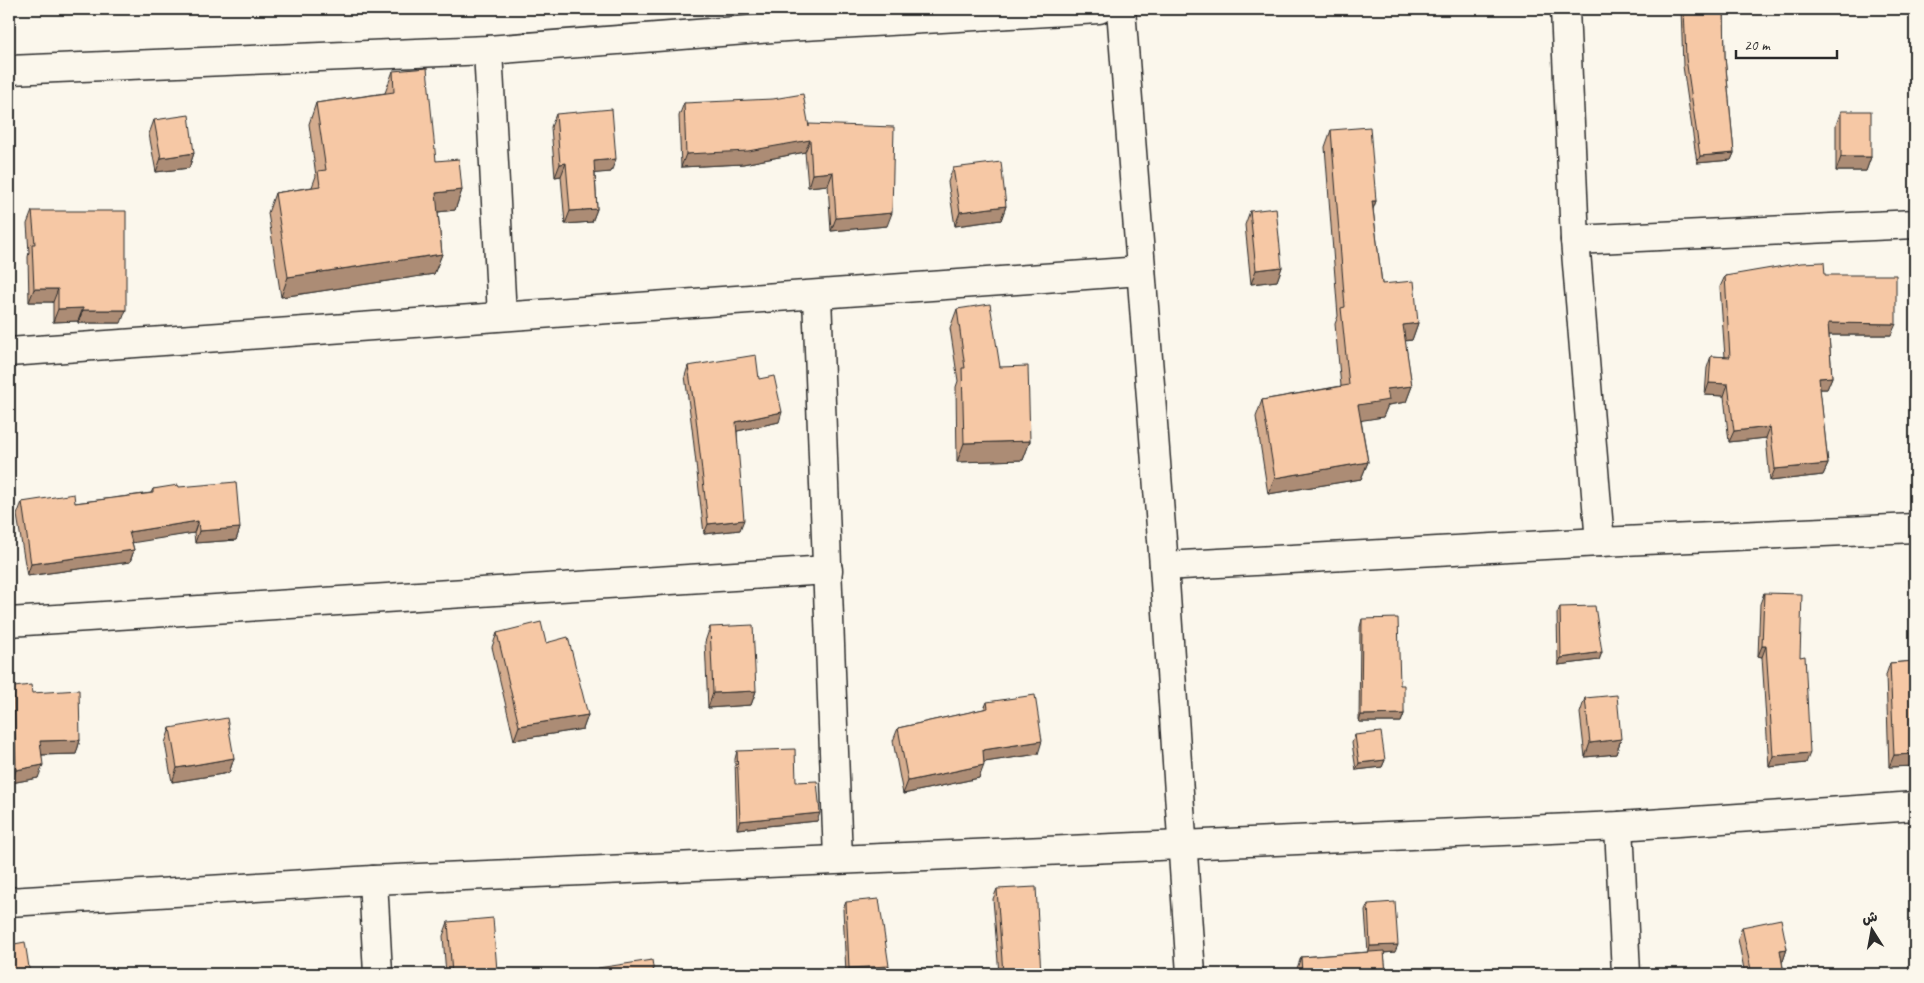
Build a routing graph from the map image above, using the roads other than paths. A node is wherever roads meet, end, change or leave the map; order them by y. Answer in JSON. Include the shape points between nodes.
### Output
{"nodes":[{"id":1,"x":1099,"y":9,"type":"edge"},
{"id":2,"x":1121,"y":9,"type":"edge"},
{"id":3,"x":1564,"y":9,"type":"edge"},
{"id":4,"x":786,"y":18,"type":"edge"},
{"id":5,"x":488,"y":50,"type":"junction"},
{"id":6,"x":9,"y":70,"type":"edge"},
{"id":7,"x":1915,"y":224,"type":"edge"},
{"id":8,"x":1575,"y":240,"type":"junction"},
{"id":9,"x":1141,"y":271,"type":"junction"},
{"id":10,"x":818,"y":296,"type":"junction"},
{"id":11,"x":502,"y":316,"type":"junction"},
{"id":12,"x":9,"y":352,"type":"edge"},
{"id":13,"x":1915,"y":528,"type":"edge"},
{"id":14,"x":1600,"y":542,"type":"junction"},
{"id":15,"x":1164,"y":566,"type":"junction"},
{"id":16,"x":828,"y":570,"type":"junction"},
{"id":17,"x":9,"y":622,"type":"edge"},
{"id":18,"x":1915,"y":806,"type":"edge"},
{"id":19,"x":1619,"y":826,"type":"junction"},
{"id":20,"x":1183,"y":845,"type":"junction"},
{"id":21,"x":838,"y":859,"type":"junction"},
{"id":22,"x":372,"y":880,"type":"junction"},
{"id":23,"x":9,"y":902,"type":"edge"},
{"id":24,"x":378,"y":974,"type":"edge"},
{"id":25,"x":1191,"y":974,"type":"edge"},
{"id":26,"x":1626,"y":974,"type":"edge"}],
"edges":[{"from":1,"to":4,"type":"street"},
{"from":2,"to":9,"type":"street"},
{"from":3,"to":8,"type":"street"},
{"from":4,"to":5,"type":"street"},
{"from":5,"to":6,"type":"street"},
{"from":5,"to":11,"type":"street"},
{"from":7,"to":8,"type":"street"},
{"from":8,"to":14,"type":"street"},
{"from":9,"to":10,"type":"street"},
{"from":9,"to":15,"type":"street"},
{"from":10,"to":11,"type":"street"},
{"from":10,"to":16,"type":"street"},
{"from":11,"to":12,"type":"street"},
{"from":13,"to":14,"type":"street"},
{"from":14,"to":15,"type":"street"},
{"from":15,"to":20,"type":"street"},
{"from":16,"to":17,"type":"street"},
{"from":16,"to":21,"type":"street"},
{"from":18,"to":19,"type":"street"},
{"from":19,"to":20,"type":"street"},
{"from":19,"to":26,"type":"street"},
{"from":20,"to":21,"type":"street"},
{"from":20,"to":25,"type":"street"},
{"from":21,"to":22,"type":"street"},
{"from":22,"to":23,"type":"street"},
{"from":22,"to":24,"type":"street"}]}
